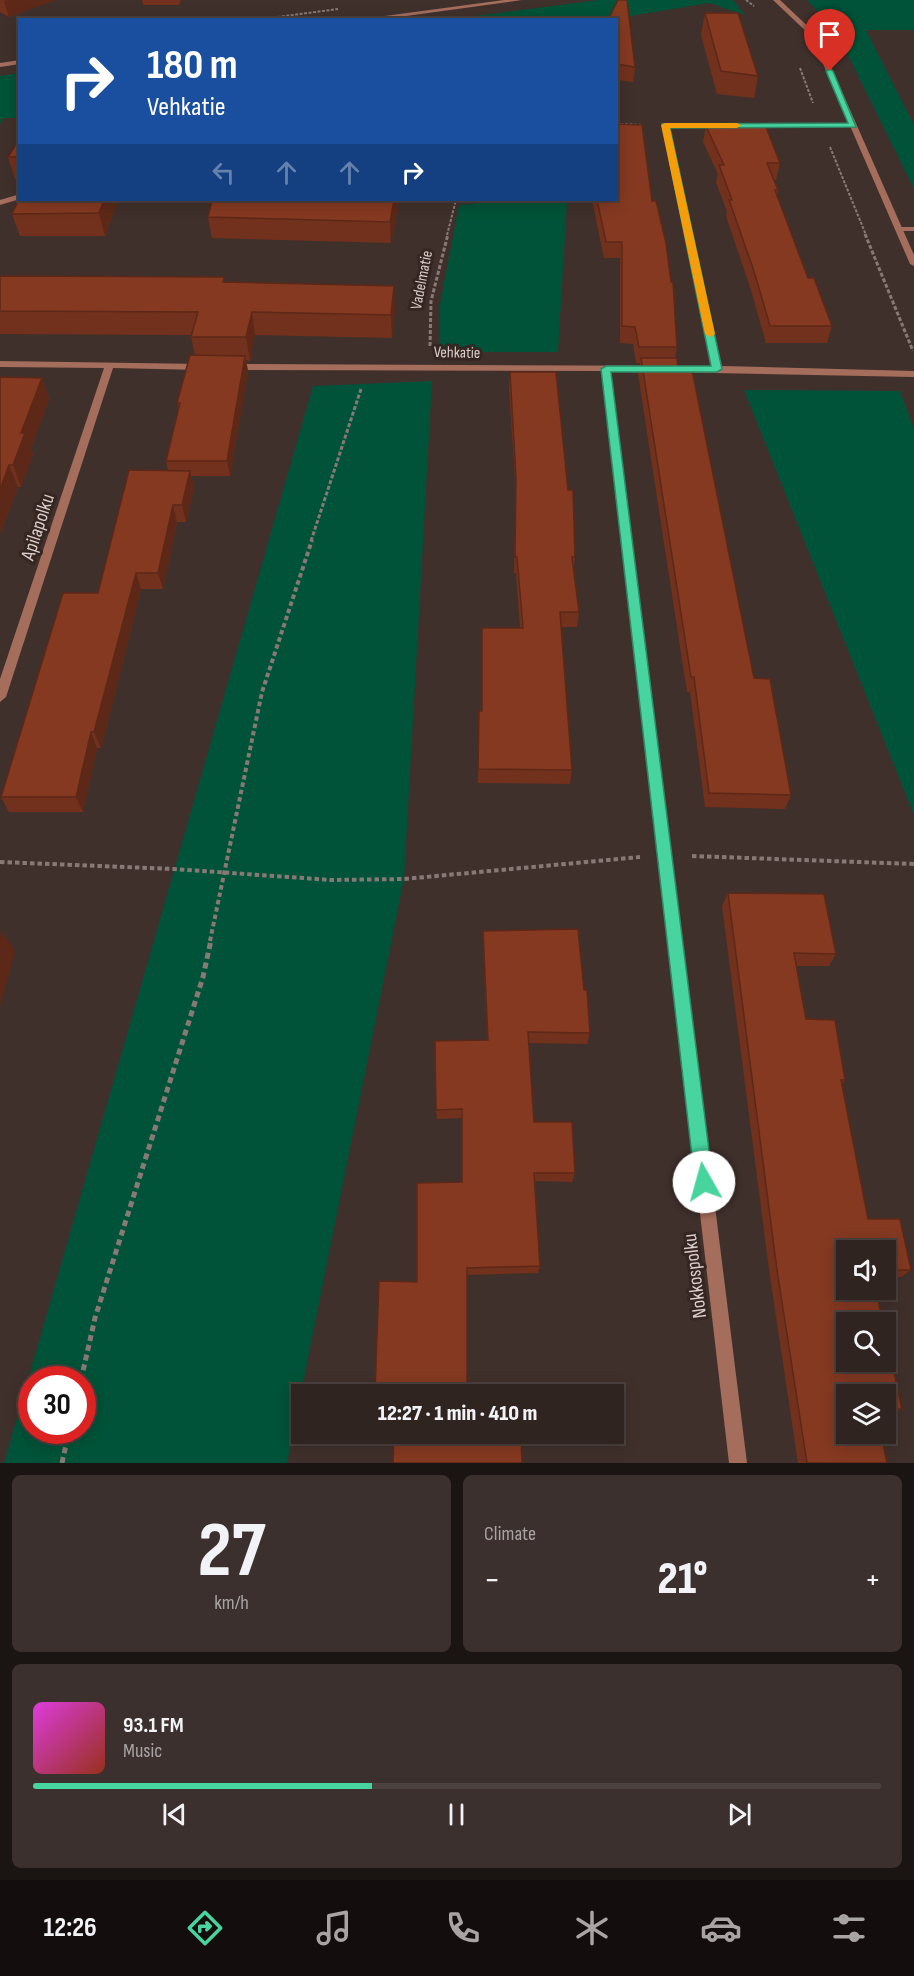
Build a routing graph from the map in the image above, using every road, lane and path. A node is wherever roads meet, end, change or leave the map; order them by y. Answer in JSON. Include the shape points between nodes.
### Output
{"nodes":[{"id":1,"x":519,"y":0,"type":"edge"},
{"id":2,"x":746,"y":0,"type":"edge"},
{"id":3,"x":776,"y":0,"type":"edge"},
{"id":4,"x":760,"y":11,"type":"dead end"},
{"id":5,"x":374,"y":18,"type":"edge"},
{"id":6,"x":796,"y":59,"type":"dead end"},
{"id":7,"x":18,"y":62,"type":"edge"},
{"id":8,"x":0,"y":65,"type":"edge"},
{"id":9,"x":821,"y":125,"type":"junction"},
{"id":10,"x":853,"y":125,"type":"junction"},
{"id":11,"x":18,"y":197,"type":"edge"},
{"id":12,"x":456,"y":201,"type":"edge"},
{"id":13,"x":0,"y":202,"type":"edge"},
{"id":14,"x":899,"y":229,"type":"junction"},
{"id":15,"x":914,"y":229,"type":"edge"},
{"id":16,"x":914,"y":264,"type":"edge"},
{"id":17,"x":914,"y":355,"type":"edge"},
{"id":18,"x":0,"y":364,"type":"edge"},
{"id":19,"x":109,"y":366,"type":"junction"},
{"id":20,"x":371,"y":367,"type":"junction"},
{"id":21,"x":430,"y":367,"type":"junction"},
{"id":22,"x":606,"y":369,"type":"junction"},
{"id":23,"x":717,"y":369,"type":"junction"},
{"id":24,"x":914,"y":374,"type":"edge"},
{"id":25,"x":0,"y":697,"type":"edge"},
{"id":26,"x":664,"y":855,"type":"junction"},
{"id":27,"x":0,"y":862,"type":"edge"},
{"id":28,"x":914,"y":864,"type":"edge"},
{"id":29,"x":224,"y":874,"type":"junction"},
{"id":30,"x":84,"y":1366,"type":"edge"},
{"id":31,"x":66,"y":1444,"type":"edge"},
{"id":32,"x":62,"y":1463,"type":"edge"},
{"id":33,"x":738,"y":1463,"type":"edge"}],
"edges":[{"from":1,"to":5,"type":"street"},
{"from":2,"to":4,"type":"path"},
{"from":3,"to":10,"type":"street","via":[[814,34]]},
{"from":6,"to":9,"type":"path"},
{"from":7,"to":8,"type":"street"},
{"from":9,"to":10,"type":"street"},
{"from":9,"to":17,"type":"path"},
{"from":9,"to":23,"type":"street","via":[[665,125]]},
{"from":10,"to":14,"type":"street"},
{"from":11,"to":13,"type":"street"},
{"from":12,"to":21,"type":"path","name":"Vadelmatie","via":[[430,301]]},
{"from":14,"to":15,"type":"street"},
{"from":14,"to":16,"type":"street"},
{"from":18,"to":19,"type":"street","name":"Vehkatie"},
{"from":19,"to":20,"type":"street","name":"Vehkatie"},
{"from":19,"to":25,"type":"street","name":"Apilapolku"},
{"from":20,"to":21,"type":"street","name":"Vehkatie"},
{"from":20,"to":29,"type":"path","via":[[262,692]]},
{"from":21,"to":22,"type":"street","name":"Vehkatie"},
{"from":22,"to":23,"type":"street","name":"Vehkatie"},
{"from":22,"to":26,"type":"street","name":"Nokkospolku"},
{"from":23,"to":24,"type":"street","name":"Vehkatie"},
{"from":26,"to":28,"type":"path"},
{"from":26,"to":29,"type":"path","via":[[404,879],[330,880]]},
{"from":26,"to":33,"type":"street","name":"Nokkospolku"},
{"from":27,"to":29,"type":"path"},
{"from":29,"to":30,"type":"path","via":[[203,976],[95,1318]]},
{"from":31,"to":32,"type":"path"}]}
